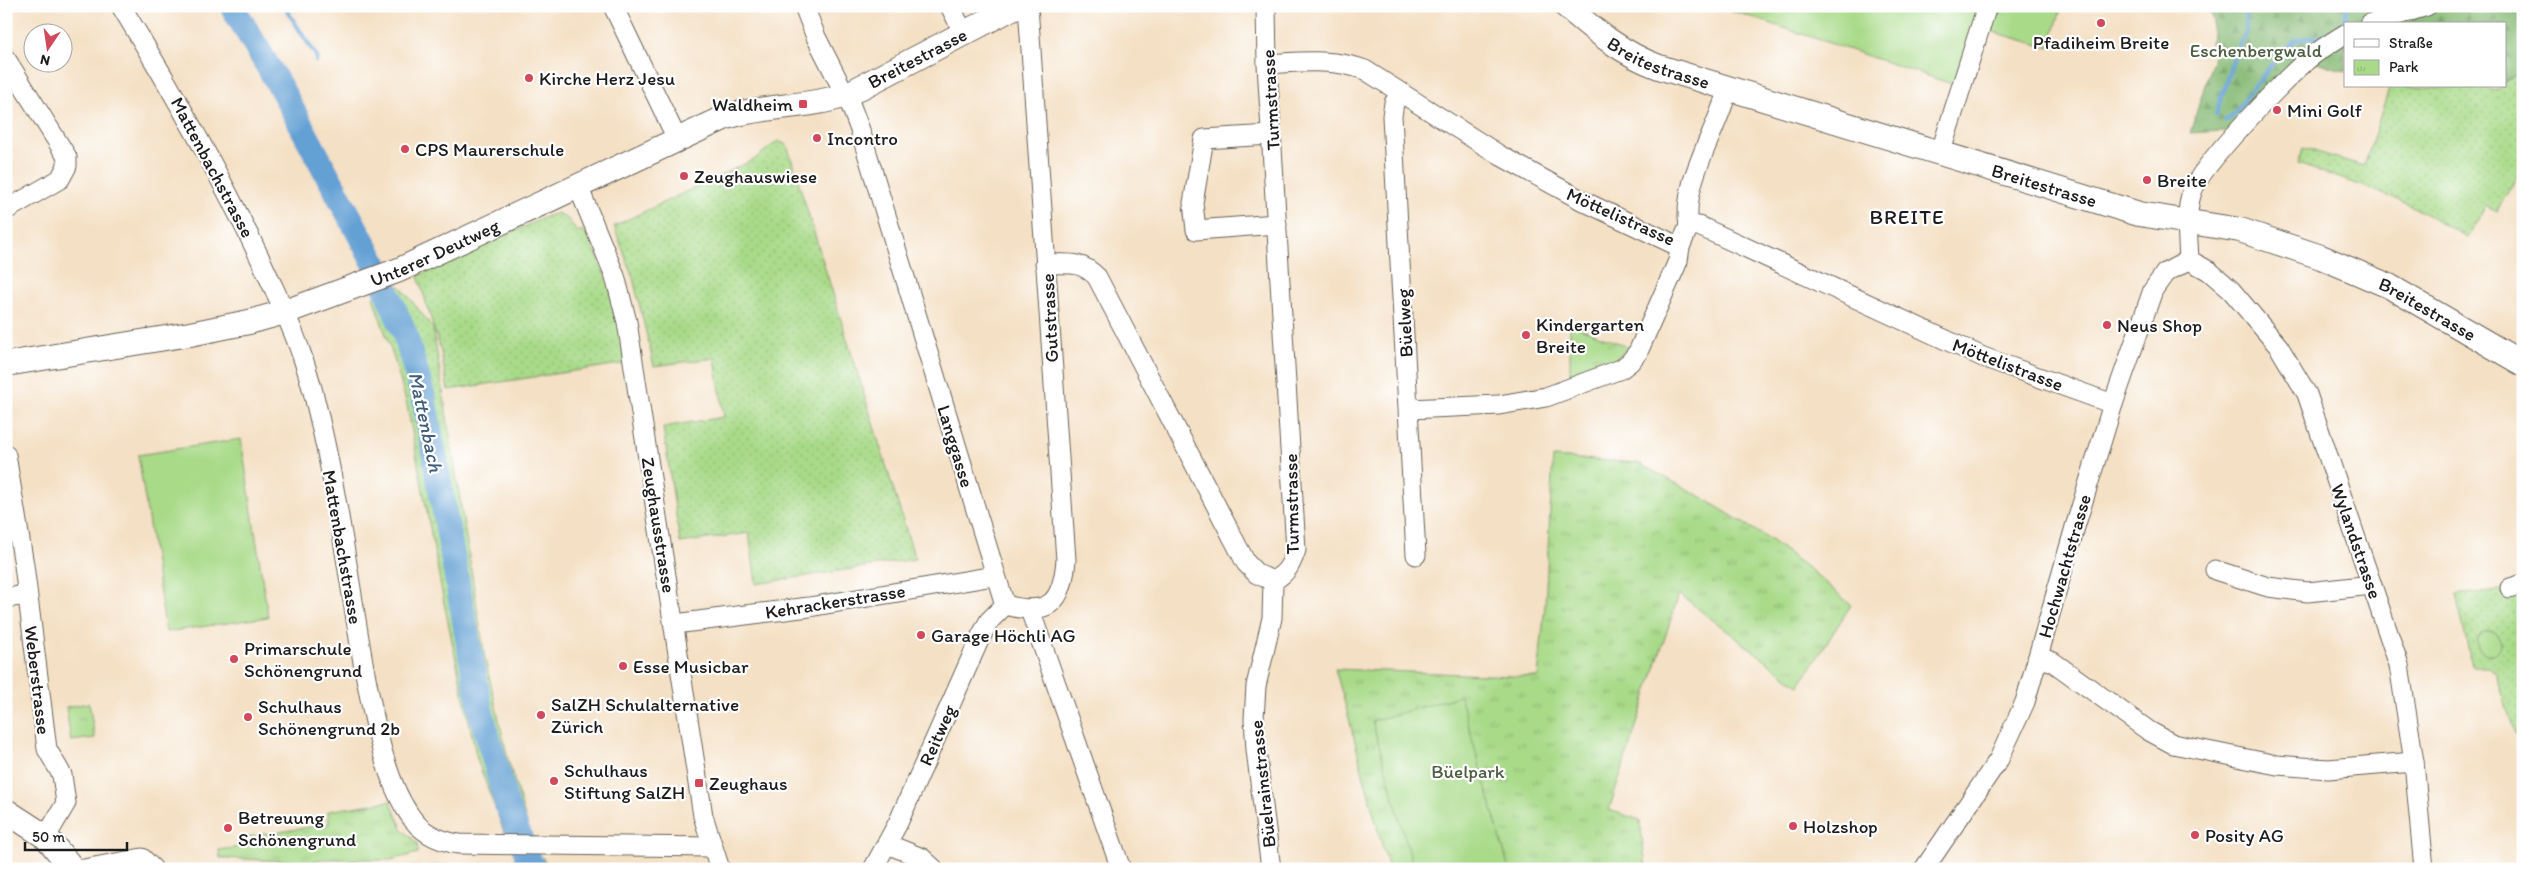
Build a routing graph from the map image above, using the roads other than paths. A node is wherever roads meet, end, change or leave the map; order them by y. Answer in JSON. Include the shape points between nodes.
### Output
{"nodes":[{"id":1,"x":121,"y":6,"type":"edge"},
{"id":2,"x":612,"y":6,"type":"edge"},
{"id":3,"x":804,"y":6,"type":"edge"},
{"id":4,"x":950,"y":6,"type":"edge"},
{"id":5,"x":1016,"y":6,"type":"edge"},
{"id":6,"x":1028,"y":6,"type":"edge"},
{"id":7,"x":1266,"y":6,"type":"edge"},
{"id":8,"x":1566,"y":6,"type":"edge"},
{"id":9,"x":1987,"y":6,"type":"edge"},
{"id":10,"x":2427,"y":6,"type":"edge"},
{"id":11,"x":2375,"y":22,"type":"edge"},
{"id":12,"x":964,"y":34,"type":"junction"},
{"id":13,"x":2344,"y":35,"type":"edge"},
{"id":14,"x":6,"y":59,"type":"edge"},
{"id":15,"x":1267,"y":64,"type":"junction"},
{"id":16,"x":1728,"y":88,"type":"junction"},
{"id":17,"x":1401,"y":92,"type":"junction"},
{"id":18,"x":846,"y":95,"type":"junction"},
{"id":19,"x":1271,"y":135,"type":"junction"},
{"id":20,"x":677,"y":139,"type":"junction"},
{"id":21,"x":1940,"y":154,"type":"junction"},
{"id":22,"x":578,"y":186,"type":"junction"},
{"id":23,"x":6,"y":210,"type":"edge"},
{"id":24,"x":2188,"y":221,"type":"junction"},
{"id":25,"x":1277,"y":224,"type":"junction"},
{"id":26,"x":1689,"y":226,"type":"junction"},
{"id":27,"x":1680,"y":247,"type":"junction"},
{"id":28,"x":2189,"y":260,"type":"junction"},
{"id":29,"x":1045,"y":264,"type":"junction"},
{"id":30,"x":285,"y":312,"type":"junction"},
{"id":31,"x":6,"y":364,"type":"edge"},
{"id":32,"x":2523,"y":364,"type":"edge"},
{"id":33,"x":2112,"y":404,"type":"junction"},
{"id":34,"x":1409,"y":409,"type":"junction"},
{"id":35,"x":6,"y":455,"type":"edge"},
{"id":36,"x":12,"y":530,"type":"edge"},
{"id":37,"x":1416,"y":555,"type":"dead end"},
{"id":38,"x":2215,"y":570,"type":"dead end"},
{"id":39,"x":994,"y":576,"type":"junction"},
{"id":40,"x":1273,"y":581,"type":"junction"},
{"id":41,"x":2372,"y":586,"type":"junction"},
{"id":42,"x":27,"y":595,"type":"junction"},
{"id":43,"x":6,"y":598,"type":"edge"},
{"id":44,"x":1005,"y":605,"type":"junction"},
{"id":45,"x":1030,"y":610,"type":"junction"},
{"id":46,"x":675,"y":624,"type":"junction"},
{"id":47,"x":2038,"y":657,"type":"junction"},
{"id":48,"x":2414,"y":762,"type":"junction"},
{"id":49,"x":6,"y":811,"type":"edge"},
{"id":50,"x":46,"y":837,"type":"junction"},
{"id":51,"x":887,"y":844,"type":"junction"},
{"id":52,"x":712,"y":848,"type":"junction"},
{"id":53,"x":73,"y":869,"type":"edge"},
{"id":54,"x":84,"y":869,"type":"edge"},
{"id":55,"x":153,"y":869,"type":"edge"},
{"id":56,"x":720,"y":869,"type":"edge"},
{"id":57,"x":873,"y":869,"type":"edge"},
{"id":58,"x":934,"y":869,"type":"edge"},
{"id":59,"x":1121,"y":869,"type":"edge"},
{"id":60,"x":1271,"y":869,"type":"edge"},
{"id":61,"x":1924,"y":869,"type":"edge"},
{"id":62,"x":2424,"y":869,"type":"edge"}],
"edges":[{"from":1,"to":30,"type":"street","name":"Mattenbachstrasse","via":[[183,108]]},
{"from":2,"to":20,"type":"street"},
{"from":3,"to":18,"type":"street","name":"Langgasse"},
{"from":4,"to":12,"type":"street"},
{"from":5,"to":12,"type":"main road","name":"Breitestrasse"},
{"from":6,"to":29,"type":"street","name":"Gutstrasse"},
{"from":7,"to":15,"type":"street","name":"Turmstrasse"},
{"from":8,"to":16,"type":"main road","name":"Breitestrasse","via":[[1614,45],[1641,60]]},
{"from":9,"to":21,"type":"street"},
{"from":10,"to":11,"type":"street"},
{"from":12,"to":18,"type":"main road","name":"Breitestrasse"},
{"from":13,"to":24,"type":"street","via":[[2308,59],[2203,173],[2192,191]]},
{"from":14,"to":23,"type":"street","via":[[67,157],[67,166],[60,179]]},
{"from":15,"to":17,"type":"street","name":"Möttelistrasse","via":[[1328,61],[1350,64]]},
{"from":15,"to":19,"type":"street","name":"Turmstrasse"},
{"from":16,"to":21,"type":"main road","name":"Breitestrasse"},
{"from":16,"to":26,"type":"street","via":[[1697,169],[1687,214]]},
{"from":17,"to":27,"type":"street","name":"Möttelistrasse","via":[[1501,156],[1583,201]]},
{"from":17,"to":34,"type":"street","name":"Büelweg","via":[[1394,103],[1392,116]]},
{"from":18,"to":20,"type":"main road","name":"Unterer Deutweg","via":[[743,112]]},
{"from":18,"to":39,"type":"street","name":"Langgasse","via":[[873,170]]},
{"from":19,"to":25,"type":"street","name":"Turmstrasse"},
{"from":19,"to":25,"type":"street","via":[[1204,139],[1193,203],[1196,230]]},
{"from":20,"to":22,"type":"main road","name":"Unterer Deutweg"},
{"from":21,"to":24,"type":"main road","name":"Breitestrasse","via":[[2138,214]]},
{"from":22,"to":30,"type":"main road","name":"Unterer Deutweg","via":[[398,270]]},
{"from":22,"to":46,"type":"street","name":"Zeughausstrasse","via":[[615,276],[627,322]]},
{"from":24,"to":28,"type":"street"},
{"from":24,"to":32,"type":"main road","name":"Breitestrasse","via":[[2240,230],[2361,272]]},
{"from":25,"to":40,"type":"street","name":"Turmstrasse","via":[[1296,550],[1285,574]]},
{"from":26,"to":27,"type":"street","name":"Möttelistrasse"},
{"from":26,"to":33,"type":"street","name":"Möttelistrasse","via":[[1699,226],[1983,357]]},
{"from":27,"to":34,"type":"street","via":[[1678,261],[1638,352],[1621,369],[1546,397],[1499,405]]},
{"from":28,"to":33,"type":"street","name":"Hochwachtstrasse","via":[[2166,273],[2152,290]]},
{"from":28,"to":41,"type":"street","name":"Wylandstrasse","via":[[2209,271],[2231,290],[2279,348],[2307,394]]},
{"from":29,"to":40,"type":"street","name":"Turmstrasse","via":[[1075,263],[1088,268],[1097,277],[1246,563],[1257,574]]},
{"from":29,"to":45,"type":"street","name":"Gutstrasse","via":[[1066,560],[1060,594],[1048,606]]},
{"from":30,"to":31,"type":"main road","name":"Unterer Deutweg","via":[[190,334]]},
{"from":30,"to":52,"type":"street","name":"Mattenbachstrasse","via":[[314,394],[373,712],[385,756],[409,816],[422,830],[440,840],[459,844]]},
{"from":33,"to":47,"type":"street","name":"Hochwachtstrasse"},
{"from":34,"to":37,"type":"street","name":"Büelweg"},
{"from":35,"to":36,"type":"street","name":"Weberstrasse"},
{"from":36,"to":42,"type":"street","name":"Weberstrasse"},
{"from":38,"to":41,"type":"street","via":[[2268,587],[2308,592]]},
{"from":39,"to":44,"type":"street","name":"Langgasse"},
{"from":39,"to":46,"type":"street","name":"Kehrackerstrasse","via":[[809,607]]},
{"from":40,"to":60,"type":"street","name":"Büelrainstrasse","via":[[1272,618],[1256,686],[1254,719]]},
{"from":41,"to":48,"type":"street","name":"Wylandstrasse","via":[[2399,665]]},
{"from":42,"to":43,"type":"street"},
{"from":42,"to":50,"type":"street","name":"Weberstrasse","via":[[47,749],[62,775],[66,803]]},
{"from":44,"to":45,"type":"street"},
{"from":44,"to":51,"type":"street","name":"Reitweg","via":[[989,620],[980,638]]},
{"from":45,"to":59,"type":"street"},
{"from":46,"to":52,"type":"street","name":"Zeughausstrasse","via":[[703,816]]},
{"from":47,"to":48,"type":"street","via":[[2053,662],[2148,731],[2173,744],[2277,765],[2328,769]]},
{"from":47,"to":61,"type":"street","name":"Hochwachtstrasse","via":[[2025,702],[1999,759]]},
{"from":48,"to":62,"type":"street","name":"Wylandstrasse"},
{"from":49,"to":50,"type":"main road"},
{"from":50,"to":53,"type":"main road"},
{"from":51,"to":57,"type":"street","name":"Reitweg"},
{"from":51,"to":58,"type":"street","via":[[922,858]]},
{"from":52,"to":56,"type":"street","name":"Zeughausstrasse"},
{"from":54,"to":55,"type":"street","via":[[142,858]]}]}
